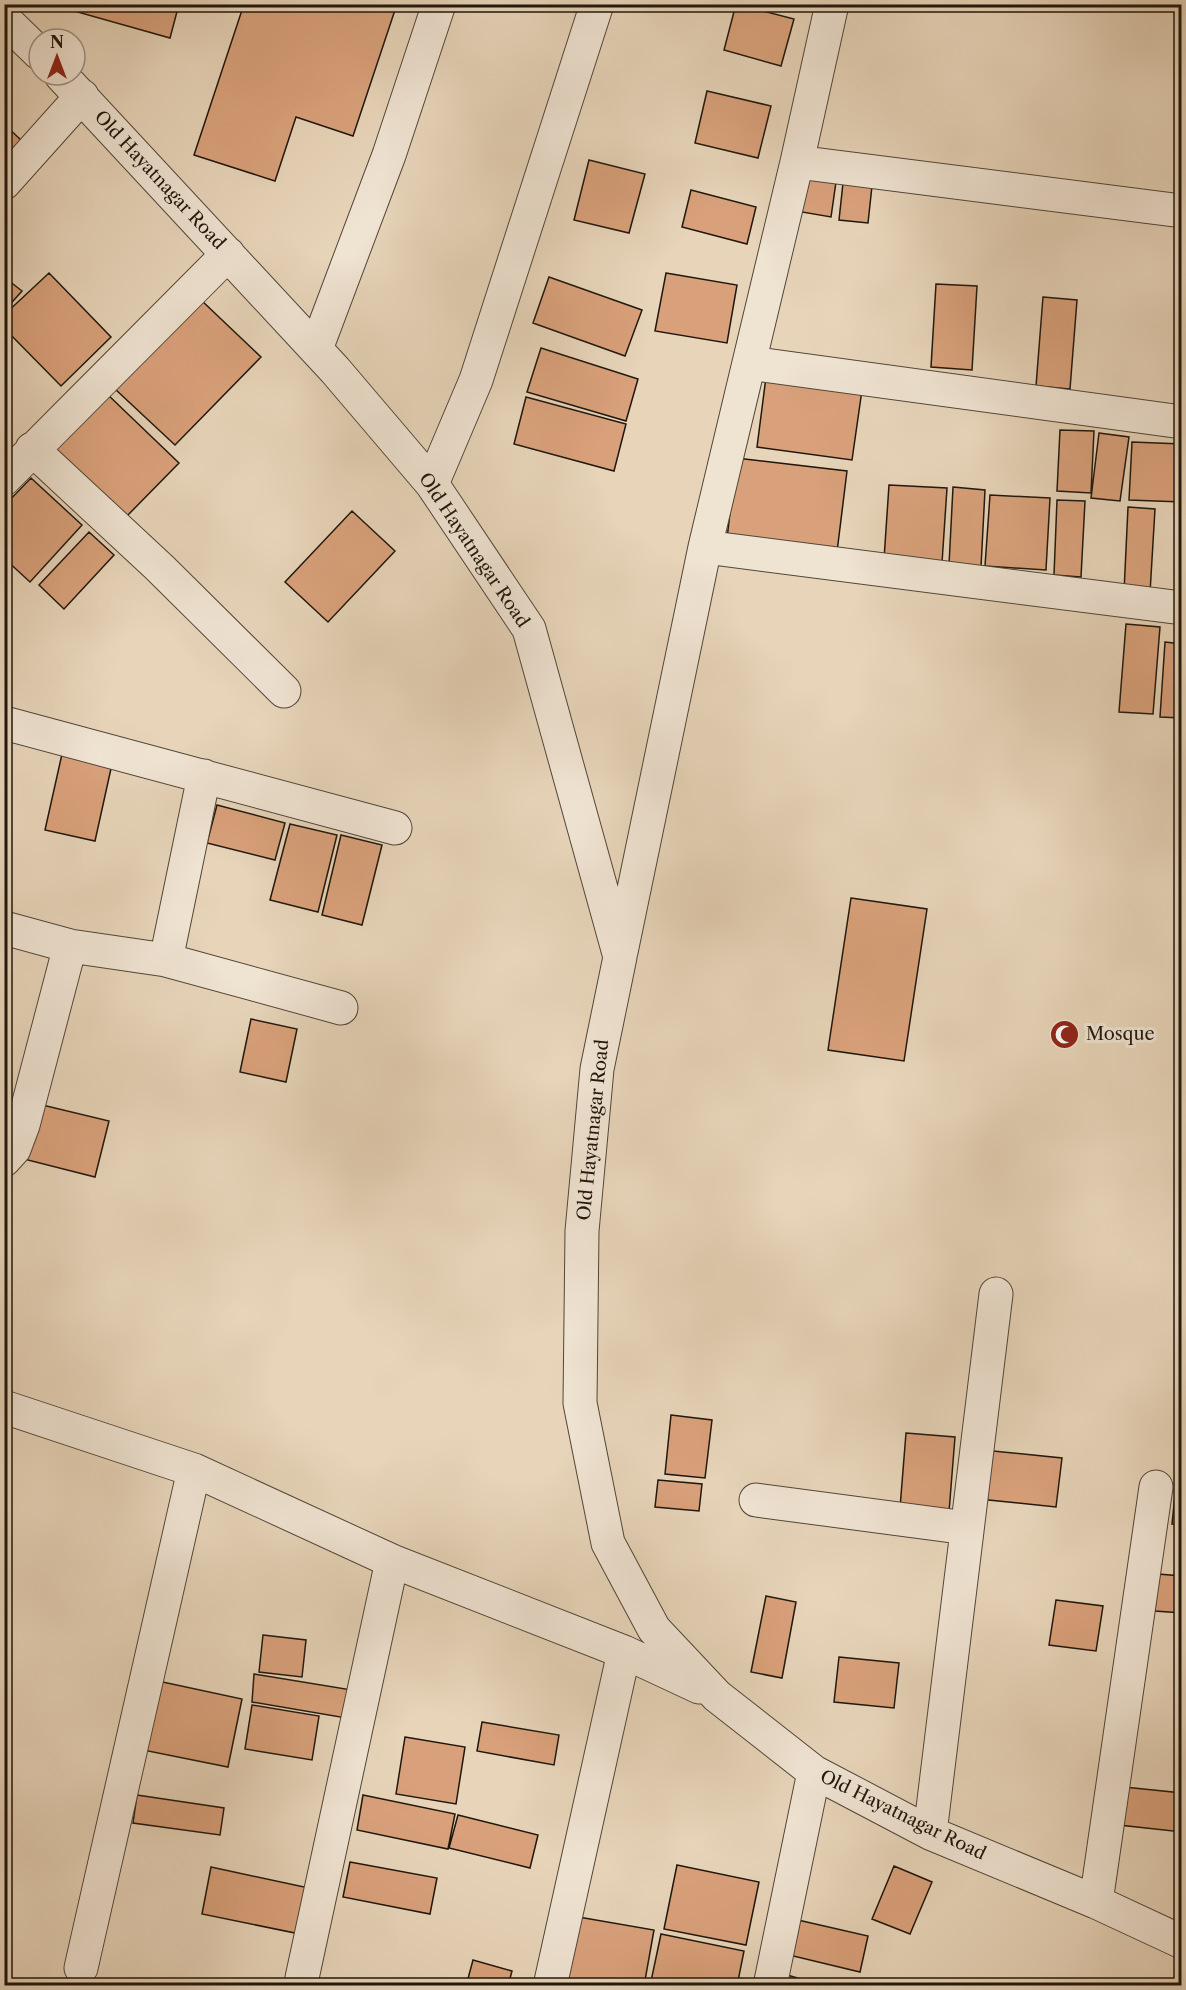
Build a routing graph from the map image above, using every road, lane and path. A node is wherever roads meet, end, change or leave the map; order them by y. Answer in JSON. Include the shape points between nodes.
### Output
{"nodes":[{"id":1,"x":439,"y":4,"type":"edge"},
{"id":2,"x":597,"y":4,"type":"edge"},
{"id":3,"x":832,"y":4,"type":"edge"},
{"id":4,"x":4,"y":19,"type":"edge"},
{"id":5,"x":27,"y":41,"type":"edge"},
{"id":6,"x":71,"y":87,"type":"edge"},
{"id":7,"x":74,"y":87,"type":"edge"},
{"id":8,"x":797,"y":162,"type":"junction"},
{"id":9,"x":4,"y":183,"type":"edge"},
{"id":10,"x":1182,"y":212,"type":"edge"},
{"id":11,"x":228,"y":254,"type":"junction"},
{"id":12,"x":316,"y":350,"type":"junction"},
{"id":13,"x":749,"y":363,"type":"junction"},
{"id":14,"x":1182,"y":422,"type":"edge"},
{"id":15,"x":32,"y":449,"type":"junction"},
{"id":16,"x":4,"y":479,"type":"edge"},
{"id":17,"x":432,"y":484,"type":"junction"},
{"id":18,"x":705,"y":547,"type":"junction"},
{"id":19,"x":1182,"y":608,"type":"edge"},
{"id":20,"x":284,"y":691,"type":"dead end"},
{"id":21,"x":4,"y":723,"type":"edge"},
{"id":22,"x":204,"y":776,"type":"junction"},
{"id":23,"x":394,"y":828,"type":"dead end"},
{"id":24,"x":4,"y":928,"type":"edge"},
{"id":25,"x":70,"y":946,"type":"junction"},
{"id":26,"x":620,"y":957,"type":"junction"},
{"id":27,"x":166,"y":960,"type":"junction"},
{"id":28,"x":341,"y":1008,"type":"dead end"},
{"id":29,"x":4,"y":1160,"type":"edge"},
{"id":30,"x":996,"y":1294,"type":"dead end"},
{"id":31,"x":4,"y":1407,"type":"edge"},
{"id":32,"x":194,"y":1470,"type":"junction"},
{"id":33,"x":1156,"y":1487,"type":"dead end"},
{"id":34,"x":756,"y":1500,"type":"dead end"},
{"id":35,"x":967,"y":1528,"type":"junction"},
{"id":36,"x":392,"y":1561,"type":"junction"},
{"id":37,"x":624,"y":1652,"type":"junction"},
{"id":38,"x":717,"y":1696,"type":"junction"},
{"id":39,"x":814,"y":1772,"type":"junction"},
{"id":40,"x":930,"y":1833,"type":"junction"},
{"id":41,"x":1096,"y":1902,"type":"junction"},
{"id":42,"x":1182,"y":1942,"type":"edge"},
{"id":43,"x":81,"y":1968,"type":"dead end"},
{"id":44,"x":302,"y":1978,"type":"dead end"},
{"id":45,"x":550,"y":1986,"type":"edge"},
{"id":46,"x":770,"y":1986,"type":"edge"}],
"edges":[{"from":1,"to":12,"type":"street","via":[[389,155]]},
{"from":2,"to":17,"type":"street","via":[[476,380]]},
{"from":3,"to":8,"type":"street"},
{"from":4,"to":5,"type":"street"},
{"from":6,"to":9,"type":"street"},
{"from":7,"to":11,"type":"street","name":"Old Hayatnagar Road"},
{"from":8,"to":10,"type":"street"},
{"from":8,"to":13,"type":"street"},
{"from":11,"to":12,"type":"street","name":"Old Hayatnagar Road"},
{"from":11,"to":15,"type":"street"},
{"from":12,"to":17,"type":"street","name":"Old Hayatnagar Road"},
{"from":13,"to":14,"type":"street"},
{"from":13,"to":18,"type":"street"},
{"from":15,"to":16,"type":"street"},
{"from":15,"to":20,"type":"street"},
{"from":17,"to":26,"type":"street","name":"Old Hayatnagar Road","via":[[529,629]]},
{"from":18,"to":19,"type":"street"},
{"from":18,"to":26,"type":"street"},
{"from":21,"to":22,"type":"street"},
{"from":22,"to":23,"type":"street"},
{"from":22,"to":27,"type":"street"},
{"from":24,"to":25,"type":"street"},
{"from":25,"to":27,"type":"street"},
{"from":25,"to":29,"type":"street","via":[[23,1125],[14,1149]]},
{"from":26,"to":38,"type":"street","name":"Old Hayatnagar Road","via":[[597,1069],[582,1231],[580,1403],[608,1543],[654,1629]]},
{"from":27,"to":28,"type":"street"},
{"from":30,"to":35,"type":"street"},
{"from":31,"to":32,"type":"street"},
{"from":32,"to":36,"type":"street"},
{"from":32,"to":43,"type":"street"},
{"from":33,"to":41,"type":"street"},
{"from":34,"to":35,"type":"street"},
{"from":35,"to":40,"type":"street"},
{"from":36,"to":37,"type":"street"},
{"from":36,"to":44,"type":"street"},
{"from":37,"to":38,"type":"street"},
{"from":37,"to":45,"type":"street"},
{"from":38,"to":39,"type":"street","name":"Old Hayatnagar Road"},
{"from":39,"to":40,"type":"street","name":"Old Hayatnagar Road"},
{"from":39,"to":46,"type":"street"},
{"from":40,"to":41,"type":"street","name":"Old Hayatnagar Road"},
{"from":41,"to":42,"type":"street","name":"Old Hayatnagar Road"}]}
